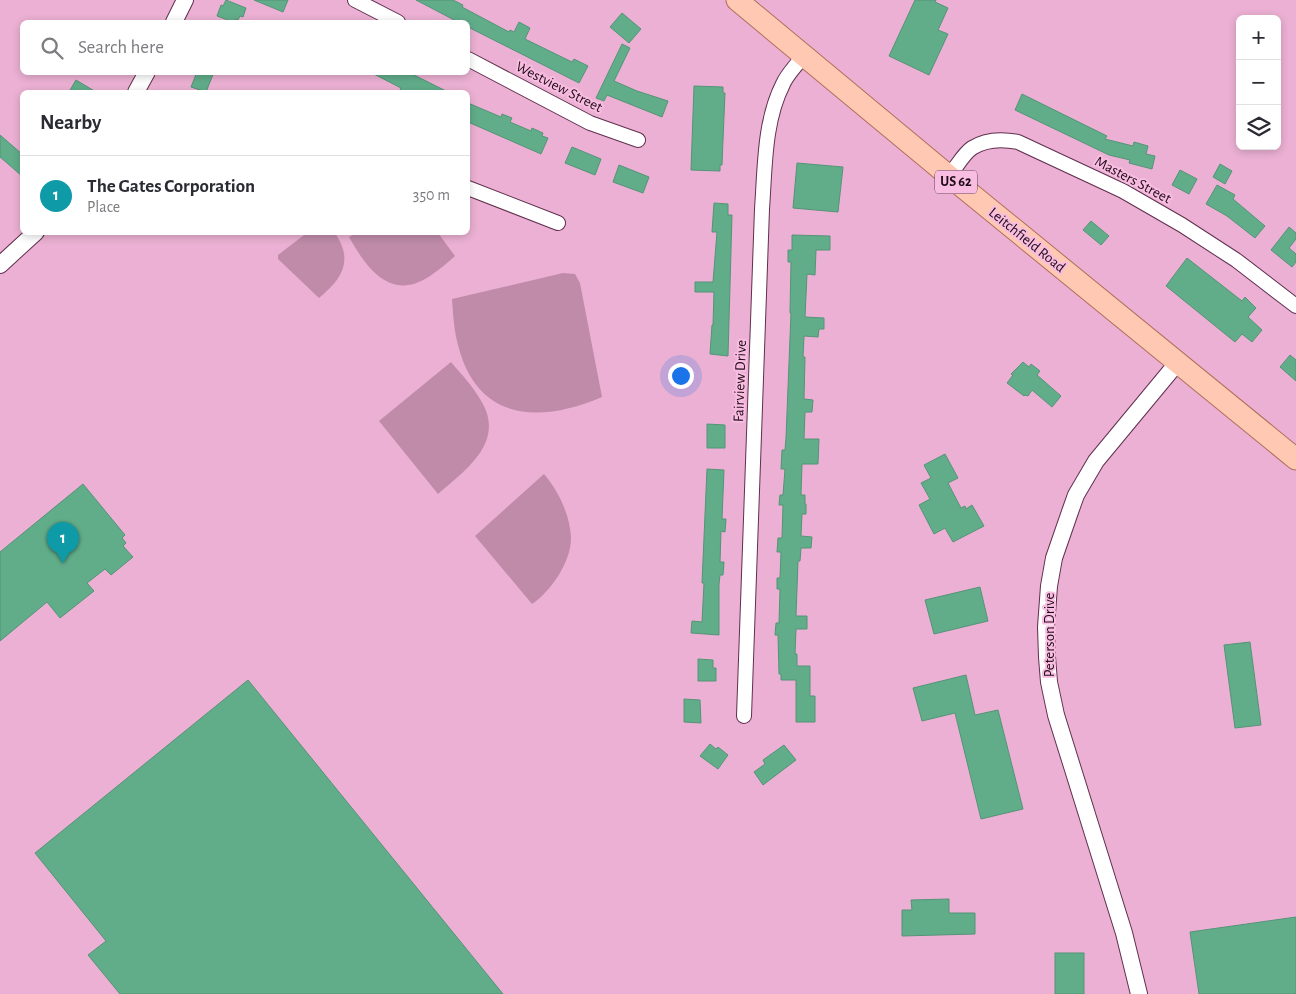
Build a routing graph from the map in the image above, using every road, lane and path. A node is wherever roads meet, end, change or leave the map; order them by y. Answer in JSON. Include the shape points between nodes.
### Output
{"nodes":[{"id":1,"x":185,"y":0,"type":"edge"},
{"id":2,"x":355,"y":0,"type":"edge"},
{"id":3,"x":737,"y":0,"type":"edge"},
{"id":4,"x":175,"y":20,"type":"edge"},
{"id":5,"x":394,"y":20,"type":"edge"},
{"id":6,"x":803,"y":56,"type":"junction"},
{"id":7,"x":470,"y":60,"type":"edge"},
{"id":8,"x":145,"y":75,"type":"edge"},
{"id":9,"x":137,"y":90,"type":"edge"},
{"id":10,"x":638,"y":140,"type":"dead end"},
{"id":11,"x":949,"y":176,"type":"junction"},
{"id":12,"x":470,"y":189,"type":"edge"},
{"id":13,"x":558,"y":222,"type":"dead end"},
{"id":14,"x":33,"y":235,"type":"edge"},
{"id":15,"x":0,"y":265,"type":"edge"},
{"id":16,"x":1296,"y":306,"type":"edge"},
{"id":17,"x":1178,"y":362,"type":"junction"},
{"id":18,"x":1296,"y":458,"type":"edge"},
{"id":19,"x":744,"y":716,"type":"dead end"},
{"id":20,"x":1139,"y":994,"type":"edge"}],
"edges":[{"from":1,"to":4,"type":"street"},
{"from":2,"to":5,"type":"street"},
{"from":3,"to":6,"type":"main road","name":"Leitchfield Road","number":"US 62"},
{"from":6,"to":11,"type":"main road","name":"Leitchfield Road","number":"US 62"},
{"from":6,"to":19,"type":"street","name":"Fairview Drive","via":[[783,82],[773,109],[767,145]]},
{"from":7,"to":10,"type":"street","name":"Westview Street","via":[[590,123]]},
{"from":8,"to":9,"type":"street"},
{"from":11,"to":16,"type":"street","name":"Masters Street","via":[[972,148],[995,140],[1018,142],[1123,191],[1182,225],[1236,260]]},
{"from":11,"to":17,"type":"main road","name":"Leitchfield Road","number":"US 62"},
{"from":12,"to":13,"type":"street"},
{"from":14,"to":15,"type":"street"},
{"from":17,"to":18,"type":"main road","name":"Leitchfield Road","number":"US 62"},
{"from":17,"to":20,"type":"street","name":"Peterson Drive","via":[[1096,461],[1076,496],[1054,558],[1046,627],[1049,682],[1056,715],[1124,934]]}]}
